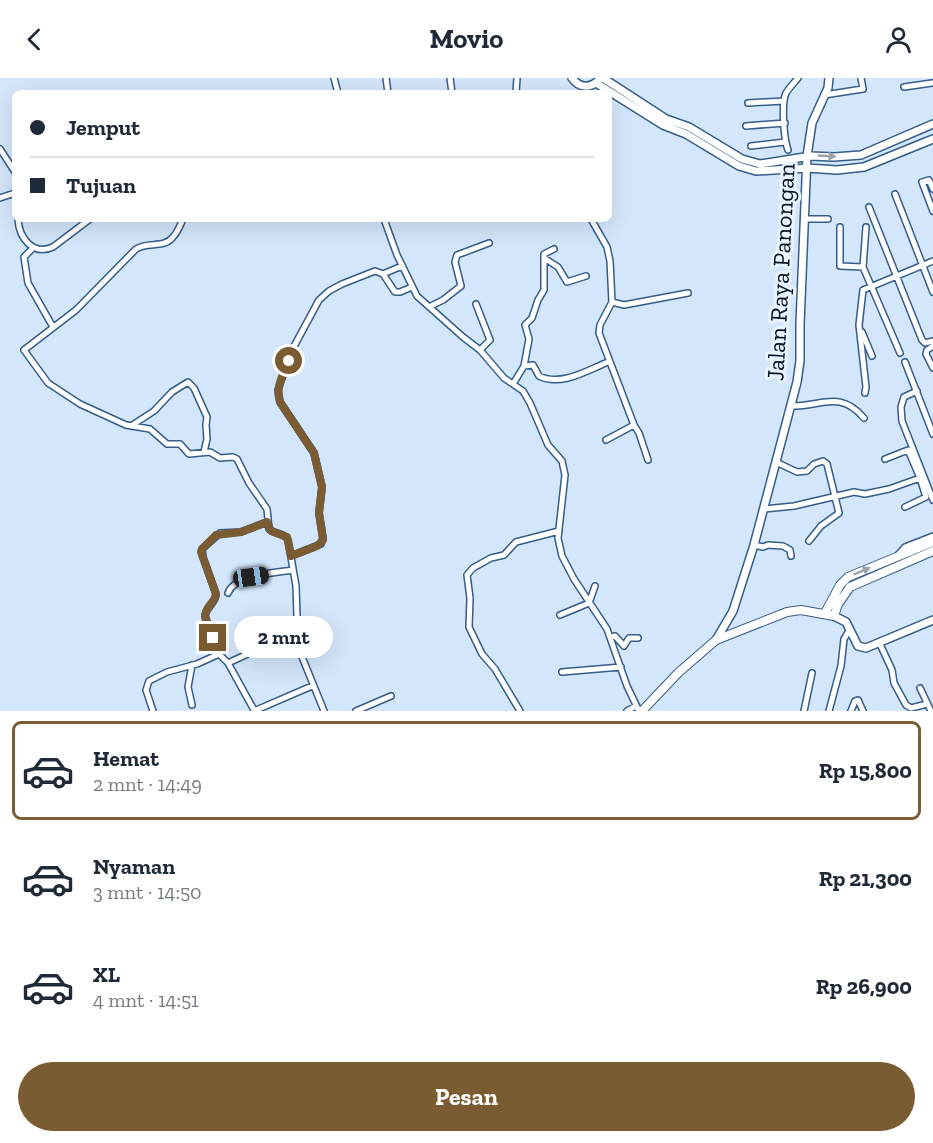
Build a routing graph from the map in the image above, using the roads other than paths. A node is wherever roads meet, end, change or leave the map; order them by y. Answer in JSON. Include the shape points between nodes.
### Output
{"nodes":[{"id":1,"x":572,"y":78,"type":"edge"},
{"id":2,"x":798,"y":78,"type":"edge"},
{"id":3,"x":829,"y":78,"type":"edge"},
{"id":4,"x":861,"y":78,"type":"edge"},
{"id":5,"x":600,"y":80,"type":"edge"},
{"id":6,"x":915,"y":81,"type":"edge"},
{"id":7,"x":932,"y":82,"type":"edge"},
{"id":8,"x":904,"y":87,"type":"dead end"},
{"id":9,"x":824,"y":95,"type":"junction"},
{"id":10,"x":784,"y":101,"type":"junction"},
{"id":11,"x":748,"y":103,"type":"dead end"},
{"id":12,"x":664,"y":122,"type":"junction"},
{"id":13,"x":784,"y":123,"type":"junction"},
{"id":14,"x":933,"y":124,"type":"edge"},
{"id":15,"x":746,"y":126,"type":"dead end"},
{"id":16,"x":933,"y":139,"type":"edge"},
{"id":17,"x":785,"y":142,"type":"junction"},
{"id":18,"x":751,"y":146,"type":"dead end"},
{"id":19,"x":0,"y":149,"type":"edge"},
{"id":20,"x":788,"y":150,"type":"dead end"},
{"id":21,"x":807,"y":156,"type":"junction"},
{"id":22,"x":12,"y":167,"type":"edge"},
{"id":23,"x":807,"y":168,"type":"junction"},
{"id":24,"x":933,"y":189,"type":"edge"},
{"id":25,"x":895,"y":194,"type":"dead end"},
{"id":26,"x":869,"y":207,"type":"dead end"},
{"id":27,"x":933,"y":211,"type":"edge"},
{"id":28,"x":805,"y":219,"type":"junction"},
{"id":29,"x":828,"y":219,"type":"dead end"},
{"id":30,"x":19,"y":222,"type":"edge"},
{"id":31,"x":86,"y":222,"type":"edge"},
{"id":32,"x":182,"y":222,"type":"edge"},
{"id":33,"x":385,"y":222,"type":"edge"},
{"id":34,"x":593,"y":222,"type":"edge"},
{"id":35,"x":840,"y":227,"type":"dead end"},
{"id":36,"x":866,"y":227,"type":"dead end"},
{"id":37,"x":489,"y":243,"type":"dead end"},
{"id":38,"x":33,"y":248,"type":"junction"},
{"id":39,"x":554,"y":249,"type":"dead end"},
{"id":40,"x":544,"y":258,"type":"junction"},
{"id":41,"x":933,"y":261,"type":"edge"},
{"id":42,"x":922,"y":265,"type":"junction"},
{"id":43,"x":402,"y":266,"type":"junction"},
{"id":44,"x":863,"y":267,"type":"junction"},
{"id":45,"x":383,"y":274,"type":"junction"},
{"id":46,"x":586,"y":276,"type":"dead end"},
{"id":47,"x":896,"y":276,"type":"junction"},
{"id":48,"x":871,"y":285,"type":"junction"},
{"id":49,"x":412,"y":287,"type":"junction"},
{"id":50,"x":688,"y":292,"type":"dead end"},
{"id":51,"x":933,"y":292,"type":"edge"},
{"id":52,"x":612,"y":302,"type":"junction"},
{"id":53,"x":476,"y":304,"type":"dead end"},
{"id":54,"x":429,"y":307,"type":"junction"},
{"id":55,"x":859,"y":325,"type":"junction"},
{"id":56,"x":53,"y":327,"type":"junction"},
{"id":57,"x":933,"y":341,"type":"edge"},
{"id":58,"x":933,"y":346,"type":"edge"},
{"id":59,"x":480,"y":350,"type":"junction"},
{"id":60,"x":900,"y":353,"type":"dead end"},
{"id":61,"x":872,"y":356,"type":"dead end"},
{"id":62,"x":608,"y":362,"type":"junction"},
{"id":63,"x":905,"y":362,"type":"dead end"},
{"id":64,"x":525,"y":366,"type":"junction"},
{"id":65,"x":933,"y":368,"type":"edge"},
{"id":66,"x":513,"y":384,"type":"junction"},
{"id":67,"x":917,"y":392,"type":"junction"},
{"id":68,"x":865,"y":393,"type":"dead end"},
{"id":69,"x":792,"y":406,"type":"junction"},
{"id":70,"x":864,"y":418,"type":"dead end"},
{"id":71,"x":634,"y":424,"type":"junction"},
{"id":72,"x":131,"y":426,"type":"junction"},
{"id":73,"x":931,"y":426,"type":"edge"},
{"id":74,"x":933,"y":434,"type":"edge"},
{"id":75,"x":606,"y":440,"type":"dead end"},
{"id":76,"x":204,"y":452,"type":"junction"},
{"id":77,"x":885,"y":459,"type":"dead end"},
{"id":78,"x":648,"y":460,"type":"dead end"},
{"id":79,"x":776,"y":462,"type":"junction"},
{"id":80,"x":920,"y":478,"type":"junction"},
{"id":81,"x":833,"y":496,"type":"junction"},
{"id":82,"x":933,"y":500,"type":"edge"},
{"id":83,"x":905,"y":507,"type":"dead end"},
{"id":84,"x":764,"y":509,"type":"junction"},
{"id":85,"x":267,"y":522,"type":"junction"},
{"id":86,"x":559,"y":531,"type":"junction"},
{"id":87,"x":933,"y":536,"type":"edge"},
{"id":88,"x":809,"y":541,"type":"dead end"},
{"id":89,"x":933,"y":542,"type":"edge"},
{"id":90,"x":920,"y":544,"type":"junction"},
{"id":91,"x":754,"y":545,"type":"junction"},
{"id":92,"x":933,"y":553,"type":"edge"},
{"id":93,"x":791,"y":555,"type":"dead end"},
{"id":94,"x":291,"y":556,"type":"junction"},
{"id":95,"x":293,"y":570,"type":"junction"},
{"id":96,"x":595,"y":585,"type":"dead end"},
{"id":97,"x":228,"y":593,"type":"dead end"},
{"id":98,"x":589,"y":603,"type":"junction"},
{"id":99,"x":825,"y":613,"type":"junction"},
{"id":100,"x":560,"y":615,"type":"dead end"},
{"id":101,"x":834,"y":616,"type":"junction"},
{"id":102,"x":933,"y":620,"type":"edge"},
{"id":103,"x":850,"y":629,"type":"junction"},
{"id":104,"x":725,"y":632,"type":"junction"},
{"id":105,"x":296,"y":637,"type":"junction"},
{"id":106,"x":611,"y":637,"type":"junction"},
{"id":107,"x":638,"y":638,"type":"dead end"},
{"id":108,"x":879,"y":642,"type":"junction"},
{"id":109,"x":219,"y":654,"type":"junction"},
{"id":110,"x":228,"y":663,"type":"junction"},
{"id":111,"x":192,"y":665,"type":"junction"},
{"id":112,"x":621,"y":667,"type":"junction"},
{"id":113,"x":562,"y":672,"type":"dead end"},
{"id":114,"x":812,"y":673,"type":"dead end"},
{"id":115,"x":312,"y":686,"type":"junction"},
{"id":116,"x":920,"y":688,"type":"dead end"},
{"id":117,"x":391,"y":696,"type":"dead end"},
{"id":118,"x":927,"y":704,"type":"junction"},
{"id":119,"x":192,"y":705,"type":"dead end"},
{"id":120,"x":639,"y":709,"type":"edge"},
{"id":121,"x":153,"y":711,"type":"edge"},
{"id":122,"x":254,"y":711,"type":"edge"},
{"id":123,"x":324,"y":711,"type":"edge"},
{"id":124,"x":356,"y":711,"type":"edge"},
{"id":125,"x":520,"y":711,"type":"edge"},
{"id":126,"x":627,"y":711,"type":"edge"},
{"id":127,"x":804,"y":711,"type":"edge"},
{"id":128,"x":829,"y":711,"type":"edge"},
{"id":129,"x":851,"y":711,"type":"edge"},
{"id":130,"x":863,"y":711,"type":"edge"},
{"id":131,"x":931,"y":711,"type":"edge"}],
"edges":[{"from":1,"to":5,"type":"street","via":[[584,87]]},
{"from":2,"to":10,"type":"street"},
{"from":3,"to":9,"type":"street","name":"Jalan Raya Panongan"},
{"from":4,"to":9,"type":"street","via":[[863,89]]},
{"from":5,"to":12,"type":"street"},
{"from":6,"to":7,"type":"street"},
{"from":6,"to":8,"type":"street"},
{"from":9,"to":21,"type":"street","name":"Jalan Raya Panongan","via":[[812,123]]},
{"from":10,"to":11,"type":"street"},
{"from":10,"to":13,"type":"street"},
{"from":12,"to":21,"type":"street","via":[[689,127],[750,163]]},
{"from":12,"to":23,"type":"street","via":[[748,170]]},
{"from":13,"to":15,"type":"street"},
{"from":13,"to":17,"type":"street"},
{"from":21,"to":14,"type":"street","one_way":true,"via":[[861,155]]},
{"from":16,"to":23,"type":"street","via":[[864,167]]},
{"from":17,"to":18,"type":"street"},
{"from":17,"to":20,"type":"street"},
{"from":19,"to":22,"type":"street"},
{"from":21,"to":23,"type":"street","name":"Jalan Raya Panongan"},
{"from":23,"to":28,"type":"street","name":"Jalan Raya Panongan"},
{"from":24,"to":27,"type":"street","via":[[929,180],[922,182]]},
{"from":25,"to":42,"type":"street"},
{"from":26,"to":47,"type":"street"},
{"from":28,"to":29,"type":"street"},
{"from":28,"to":69,"type":"street","name":"Jalan Raya Panongan","via":[[800,361]]},
{"from":30,"to":38,"type":"street","via":[[22,236]]},
{"from":31,"to":38,"type":"street","via":[[53,247]]},
{"from":32,"to":56,"type":"street","via":[[170,241],[136,249],[76,310]]},
{"from":33,"to":43,"type":"street"},
{"from":34,"to":52,"type":"street","via":[[609,254]]},
{"from":35,"to":44,"type":"street","via":[[840,266]]},
{"from":36,"to":44,"type":"street"},
{"from":37,"to":54,"type":"street","via":[[457,255],[461,286]]},
{"from":38,"to":56,"type":"street","via":[[24,257],[28,283]]},
{"from":39,"to":40,"type":"street","via":[[545,253]]},
{"from":40,"to":46,"type":"street","via":[[558,267],[567,282]]},
{"from":40,"to":64,"type":"street","via":[[544,290],[525,325],[529,339]]},
{"from":41,"to":42,"type":"street"},
{"from":42,"to":47,"type":"street"},
{"from":42,"to":51,"type":"street"},
{"from":43,"to":45,"type":"street"},
{"from":43,"to":49,"type":"street"},
{"from":44,"to":48,"type":"street"},
{"from":45,"to":49,"type":"street","via":[[395,292]]},
{"from":45,"to":94,"type":"street","via":[[375,271],[321,297],[292,350],[279,386],[280,402],[314,453],[322,487],[322,542]]},
{"from":47,"to":48,"type":"street"},
{"from":47,"to":57,"type":"street","via":[[924,342]]},
{"from":48,"to":55,"type":"street","via":[[863,290]]},
{"from":48,"to":60,"type":"street"},
{"from":49,"to":54,"type":"street"},
{"from":50,"to":52,"type":"street","via":[[624,305]]},
{"from":52,"to":62,"type":"street","via":[[599,328]]},
{"from":53,"to":59,"type":"street","via":[[490,340]]},
{"from":54,"to":59,"type":"street"},
{"from":55,"to":61,"type":"street"},
{"from":55,"to":68,"type":"street"},
{"from":56,"to":72,"type":"street","via":[[24,350],[48,383],[80,404]]},
{"from":58,"to":65,"type":"street","via":[[927,354]]},
{"from":59,"to":66,"type":"street"},
{"from":62,"to":64,"type":"street","via":[[557,380],[539,376],[533,365]]},
{"from":62,"to":71,"type":"street"},
{"from":63,"to":67,"type":"street"},
{"from":64,"to":66,"type":"street"},
{"from":66,"to":86,"type":"street","via":[[527,397],[548,445],[562,461]]},
{"from":67,"to":73,"type":"street"},
{"from":67,"to":82,"type":"street","via":[[903,397],[901,415]]},
{"from":69,"to":70,"type":"street","via":[[835,400],[851,405]]},
{"from":69,"to":79,"type":"street","name":"Jalan Raya Panongan"},
{"from":71,"to":75,"type":"street"},
{"from":71,"to":78,"type":"street"},
{"from":72,"to":76,"type":"street","via":[[150,429],[165,442],[180,444],[189,454]]},
{"from":72,"to":76,"type":"street","via":[[188,382],[207,417]]},
{"from":73,"to":74,"type":"street"},
{"from":76,"to":85,"type":"street","via":[[237,459],[267,509]]},
{"from":77,"to":80,"type":"street","via":[[908,450]]},
{"from":79,"to":81,"type":"street","via":[[801,472],[825,461]]},
{"from":79,"to":84,"type":"street","name":"Jalan Raya Panongan"},
{"from":80,"to":81,"type":"street","via":[[890,489]]},
{"from":80,"to":83,"type":"street","via":[[926,497]]},
{"from":81,"to":84,"type":"street"},
{"from":81,"to":88,"type":"street","via":[[839,513]]},
{"from":84,"to":91,"type":"street","name":"Jalan Raya Panongan"},
{"from":85,"to":94,"type":"street","via":[[271,531],[287,537]]},
{"from":85,"to":109,"type":"street","via":[[241,532],[219,533],[202,549],[216,594],[205,616]]},
{"from":86,"to":98,"type":"street","via":[[562,556]]},
{"from":86,"to":125,"type":"street","via":[[516,542],[504,555],[491,558],[467,575],[469,627]]},
{"from":87,"to":90,"type":"street"},
{"from":89,"to":90,"type":"main road"},
{"from":99,"to":90,"type":"main road","one_way":true,"via":[[843,580]]},
{"from":91,"to":93,"type":"street","via":[[786,547]]},
{"from":91,"to":104,"type":"street","name":"Jalan Raya Panongan"},
{"from":92,"to":101,"type":"main road","via":[[850,587]]},
{"from":94,"to":95,"type":"street"},
{"from":95,"to":97,"type":"street","via":[[245,579]]},
{"from":95,"to":105,"type":"street","via":[[298,610]]},
{"from":96,"to":98,"type":"street"},
{"from":98,"to":100,"type":"street"},
{"from":98,"to":106,"type":"street"},
{"from":99,"to":101,"type":"main road"},
{"from":99,"to":104,"type":"main road","via":[[787,612]]},
{"from":101,"to":103,"type":"street"},
{"from":102,"to":108,"type":"street"},
{"from":103,"to":108,"type":"street","via":[[862,648]]},
{"from":103,"to":128,"type":"street","via":[[844,639],[842,666]]},
{"from":104,"to":120,"type":"main road"},
{"from":105,"to":110,"type":"street","via":[[274,642]]},
{"from":105,"to":115,"type":"street"},
{"from":106,"to":107,"type":"street","via":[[615,636],[623,646],[628,638]]},
{"from":106,"to":112,"type":"street"},
{"from":108,"to":118,"type":"street","via":[[906,705],[911,708]]},
{"from":109,"to":110,"type":"street"},
{"from":109,"to":111,"type":"street"},
{"from":110,"to":122,"type":"street"},
{"from":111,"to":119,"type":"street","via":[[188,687]]},
{"from":111,"to":121,"type":"street","via":[[147,683]]},
{"from":112,"to":113,"type":"street"},
{"from":112,"to":120,"type":"street"},
{"from":114,"to":127,"type":"street"},
{"from":115,"to":122,"type":"street"},
{"from":115,"to":123,"type":"street"},
{"from":116,"to":118,"type":"street"},
{"from":117,"to":124,"type":"street"},
{"from":118,"to":131,"type":"street"},
{"from":120,"to":126,"type":"street"},
{"from":129,"to":130,"type":"street","via":[[858,700]]}]}
